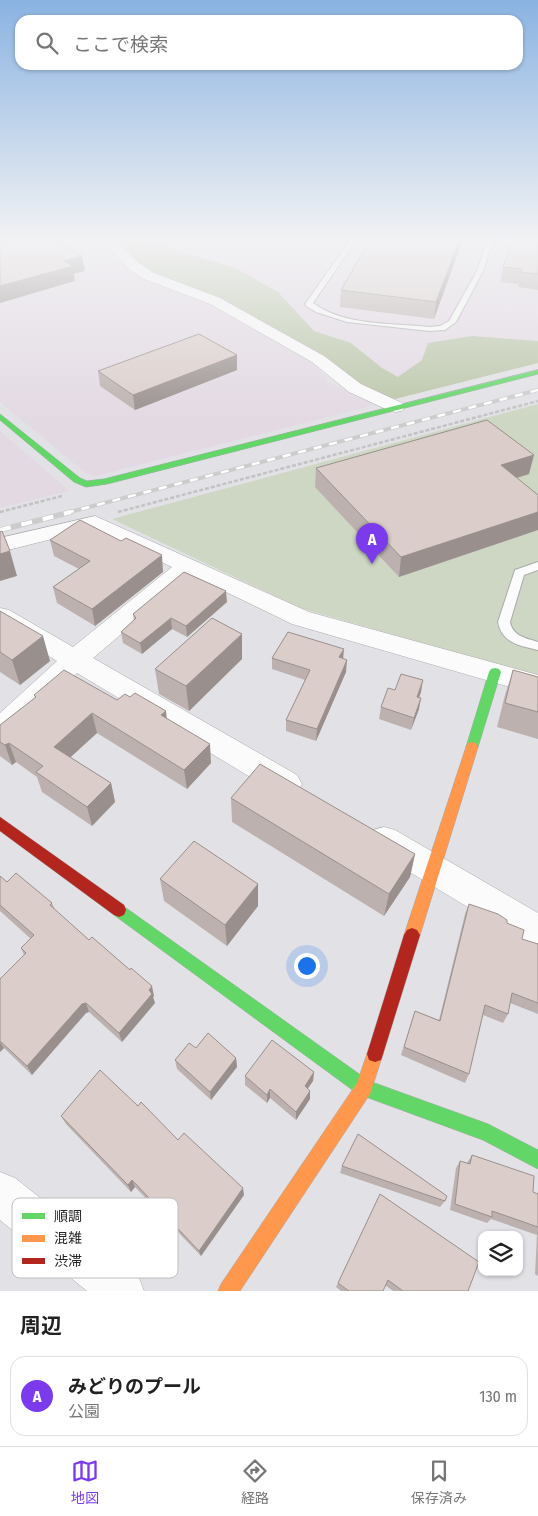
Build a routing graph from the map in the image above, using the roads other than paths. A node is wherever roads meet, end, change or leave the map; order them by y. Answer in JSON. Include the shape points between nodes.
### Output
{"nodes":[{"id":1,"x":210,"y":299,"type":"edge"},
{"id":2,"x":312,"y":299,"type":"edge"},
{"id":3,"x":464,"y":299,"type":"edge"},
{"id":4,"x":538,"y":372,"type":"edge"},
{"id":5,"x":396,"y":407,"type":"junction"},
{"id":6,"x":0,"y":416,"type":"edge"},
{"id":7,"x":0,"y":545,"type":"edge"},
{"id":8,"x":189,"y":565,"type":"junction"},
{"id":9,"x":538,"y":566,"type":"edge"},
{"id":10,"x":0,"y":616,"type":"edge"},
{"id":11,"x":538,"y":646,"type":"edge"},
{"id":12,"x":74,"y":660,"type":"junction"},
{"id":13,"x":495,"y":672,"type":"junction"},
{"id":14,"x":538,"y":684,"type":"edge"},
{"id":15,"x":0,"y":730,"type":"edge"},
{"id":16,"x":313,"y":799,"type":"edge"},
{"id":17,"x":0,"y":823,"type":"edge"},
{"id":18,"x":364,"y":828,"type":"edge"},
{"id":19,"x":433,"y":868,"type":"junction"},
{"id":20,"x":538,"y":931,"type":"edge"},
{"id":21,"x":364,"y":1088,"type":"junction"},
{"id":22,"x":538,"y":1160,"type":"edge"},
{"id":23,"x":0,"y":1193,"type":"edge"},
{"id":24,"x":12,"y":1203,"type":"edge"},
{"id":25,"x":106,"y":1278,"type":"edge"},
{"id":26,"x":122,"y":1291,"type":"edge"},
{"id":27,"x":228,"y":1291,"type":"edge"}],
"edges":[{"from":1,"to":5,"type":"street","via":[[318,359],[355,388]]},
{"from":2,"to":3,"type":"lane","via":[[309,304],[314,310],[327,316],[429,329],[442,328],[452,322]]},
{"from":4,"to":5,"type":"street"},
{"from":5,"to":6,"type":"street","via":[[86,484]]},
{"from":7,"to":8,"type":"street","via":[[95,522]]},
{"from":8,"to":12,"type":"street"},
{"from":8,"to":13,"type":"street","via":[[301,618]]},
{"from":9,"to":11,"type":"lane","via":[[519,573],[504,629],[511,637]]},
{"from":10,"to":12,"type":"street"},
{"from":12,"to":15,"type":"street"},
{"from":12,"to":16,"type":"street"},
{"from":13,"to":14,"type":"street"},
{"from":13,"to":19,"type":"street"},
{"from":17,"to":21,"type":"street"},
{"from":18,"to":19,"type":"street"},
{"from":19,"to":20,"type":"street"},
{"from":19,"to":21,"type":"street"},
{"from":21,"to":22,"type":"street","via":[[488,1133]]},
{"from":21,"to":27,"type":"street"},
{"from":23,"to":24,"type":"street"},
{"from":25,"to":26,"type":"street"}]}
